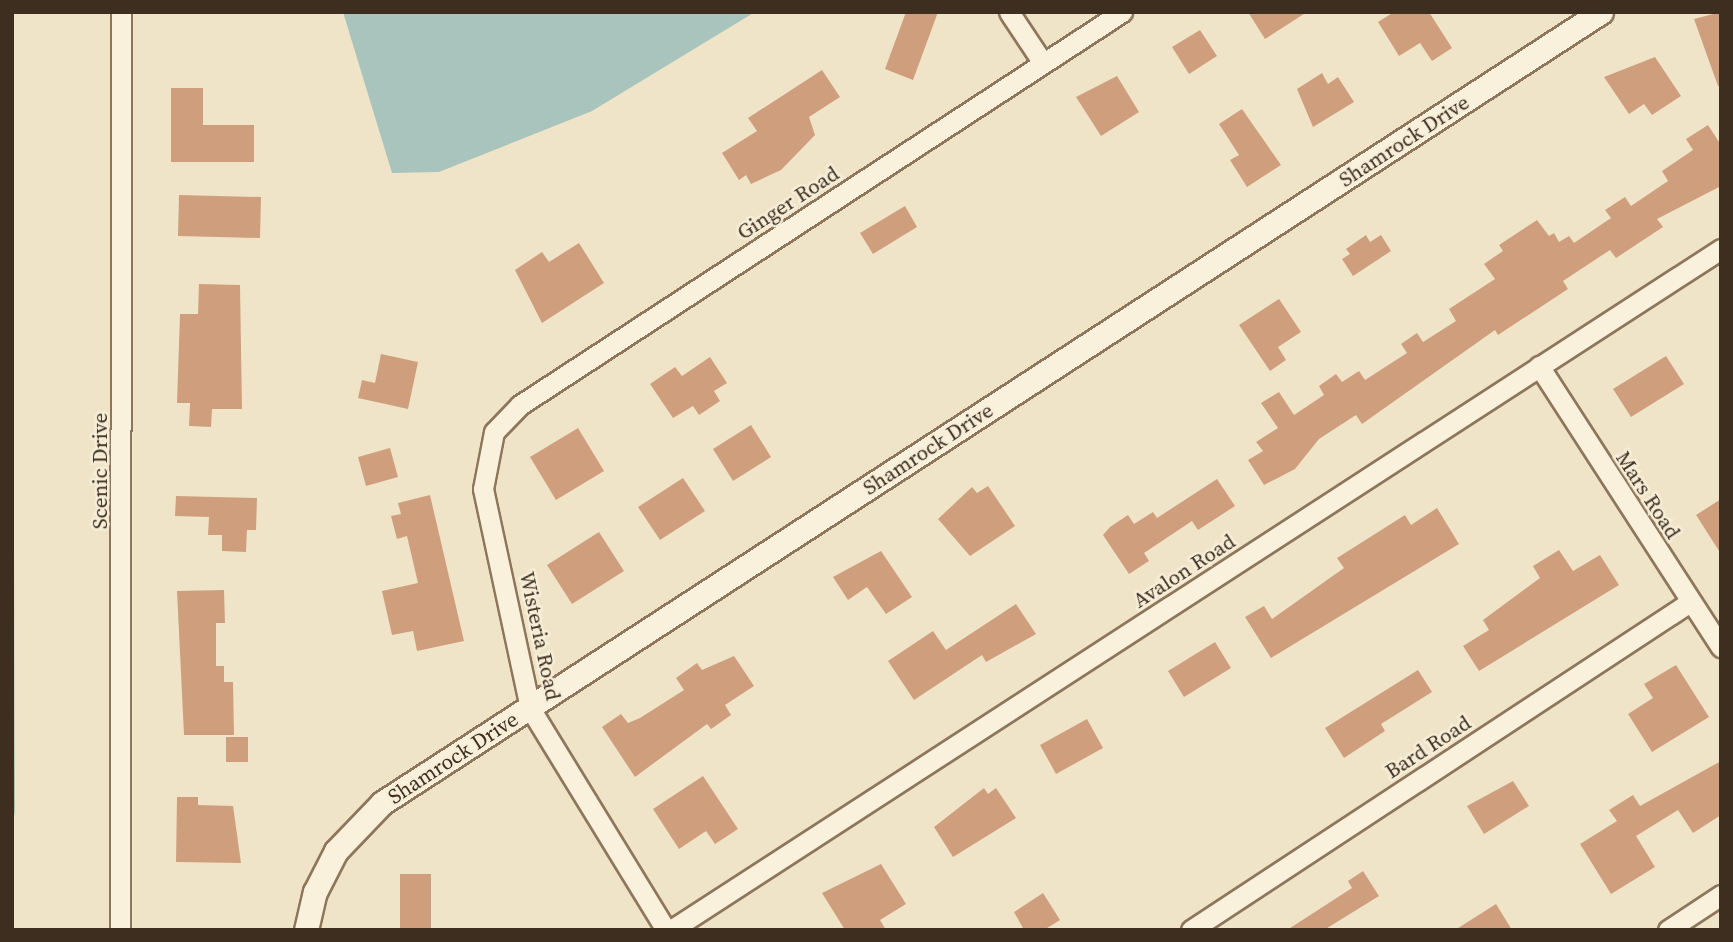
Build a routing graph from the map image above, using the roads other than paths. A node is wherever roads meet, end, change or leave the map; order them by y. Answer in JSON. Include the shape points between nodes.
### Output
{"nodes":[{"id":1,"x":121,"y":12,"type":"edge"},
{"id":2,"x":1009,"y":12,"type":"edge"},
{"id":3,"x":1122,"y":12,"type":"edge"},
{"id":4,"x":1601,"y":12,"type":"edge"},
{"id":5,"x":1043,"y":63,"type":"junction"},
{"id":6,"x":1721,"y":249,"type":"edge"},
{"id":7,"x":1539,"y":366,"type":"junction"},
{"id":8,"x":489,"y":443,"type":"joint"},
{"id":9,"x":1690,"y":602,"type":"junction"},
{"id":10,"x":1721,"y":648,"type":"edge"},
{"id":11,"x":530,"y":708,"type":"junction"},
{"id":12,"x":1721,"y":895,"type":"edge"},
{"id":13,"x":120,"y":930,"type":"edge"},
{"id":14,"x":306,"y":930,"type":"edge"},
{"id":15,"x":669,"y":930,"type":"edge"},
{"id":16,"x":1191,"y":930,"type":"edge"},
{"id":17,"x":1668,"y":930,"type":"edge"}],
"edges":[{"from":1,"to":13,"type":"street","name":"Scenic Drive"},
{"from":2,"to":5,"type":"street"},
{"from":3,"to":5,"type":"street","name":"Ginger Road"},
{"from":4,"to":11,"type":"street","name":"Shamrock Drive"},
{"from":5,"to":8,"type":"street","name":"Ginger Road","via":[[520,405]]},
{"from":6,"to":7,"type":"street","name":"Avalon Road"},
{"from":7,"to":9,"type":"street","name":"Mars Road"},
{"from":7,"to":15,"type":"street","name":"Avalon Road"},
{"from":8,"to":11,"type":"street","name":"Wisteria Road","via":[[484,489]]},
{"from":9,"to":10,"type":"street","name":"Mars Road"},
{"from":9,"to":16,"type":"street","name":"Bard Road"},
{"from":11,"to":14,"type":"street","name":"Shamrock Drive","via":[[364,818],[325,872]]},
{"from":11,"to":15,"type":"street","name":"Wisteria Road"},
{"from":12,"to":17,"type":"street"}]}
